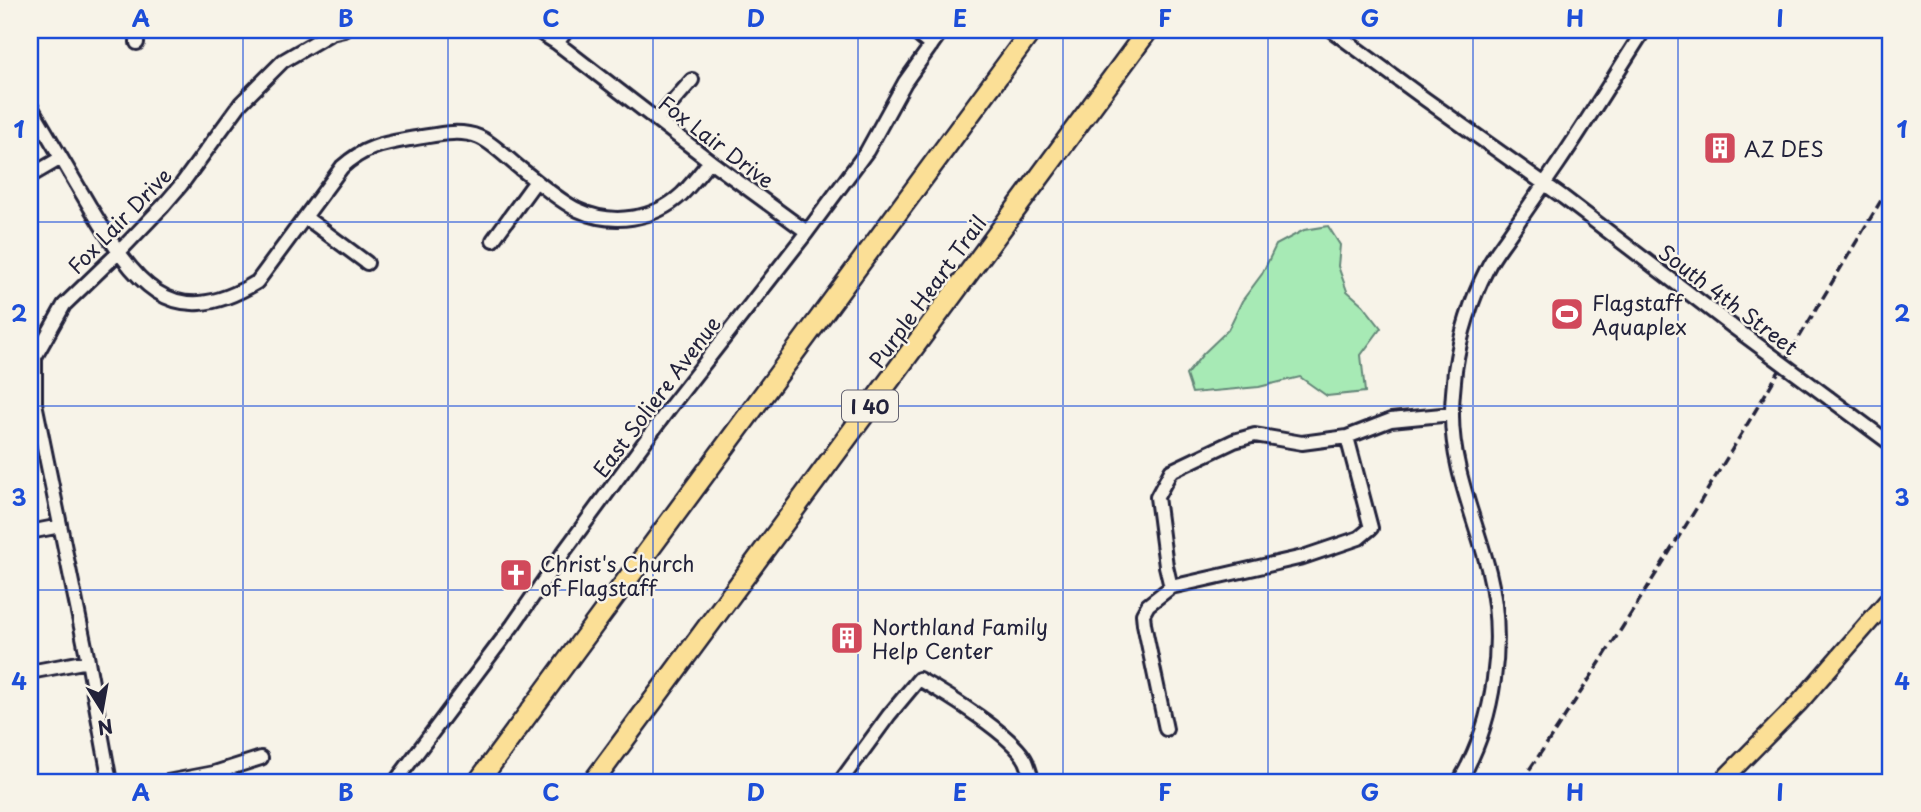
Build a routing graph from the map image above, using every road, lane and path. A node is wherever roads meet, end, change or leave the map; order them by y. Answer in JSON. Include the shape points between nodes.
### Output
{"nodes":[{"id":1,"x":344,"y":30,"type":"edge"},
{"id":2,"x":536,"y":30,"type":"edge"},
{"id":3,"x":567,"y":30,"type":"edge"},
{"id":4,"x":912,"y":30,"type":"edge"},
{"id":5,"x":942,"y":30,"type":"edge"},
{"id":6,"x":1032,"y":30,"type":"edge"},
{"id":7,"x":1148,"y":30,"type":"edge"},
{"id":8,"x":1331,"y":30,"type":"edge"},
{"id":9,"x":1644,"y":30,"type":"edge"},
{"id":10,"x":557,"y":43,"type":"junction"},
{"id":11,"x":931,"y":46,"type":"junction"},
{"id":12,"x":692,"y":80,"type":"dead end"},
{"id":13,"x":30,"y":105,"type":"edge"},
{"id":14,"x":657,"y":120,"type":"junction"},
{"id":15,"x":61,"y":158,"type":"junction"},
{"id":16,"x":710,"y":161,"type":"junction"},
{"id":17,"x":30,"y":176,"type":"edge"},
{"id":18,"x":537,"y":181,"type":"junction"},
{"id":19,"x":1544,"y":185,"type":"junction"},
{"id":20,"x":305,"y":217,"type":"junction"},
{"id":21,"x":807,"y":232,"type":"junction"},
{"id":22,"x":494,"y":240,"type":"dead end"},
{"id":23,"x":118,"y":253,"type":"junction"},
{"id":24,"x":368,"y":263,"type":"dead end"},
{"id":25,"x":1452,"y":414,"type":"junction"},
{"id":26,"x":1347,"y":437,"type":"junction"},
{"id":27,"x":1891,"y":444,"type":"edge"},
{"id":28,"x":60,"y":526,"type":"junction"},
{"id":29,"x":30,"y":532,"type":"edge"},
{"id":30,"x":1171,"y":587,"type":"junction"},
{"id":31,"x":1891,"y":597,"type":"edge"},
{"id":32,"x":88,"y":661,"type":"junction"},
{"id":33,"x":30,"y":672,"type":"edge"},
{"id":34,"x":1166,"y":729,"type":"dead end"},
{"id":35,"x":261,"y":758,"type":"dead end"},
{"id":36,"x":110,"y":782,"type":"edge"},
{"id":37,"x":167,"y":782,"type":"edge"},
{"id":38,"x":395,"y":782,"type":"edge"},
{"id":39,"x":478,"y":782,"type":"edge"},
{"id":40,"x":593,"y":782,"type":"edge"},
{"id":41,"x":840,"y":782,"type":"edge"},
{"id":42,"x":1033,"y":782,"type":"edge"},
{"id":43,"x":1459,"y":782,"type":"edge"},
{"id":44,"x":1721,"y":782,"type":"edge"}],
"edges":[{"from":1,"to":23,"type":"street","name":"Fox Lair Drive","via":[[283,61],[241,103],[181,185]]},
{"from":2,"to":10,"type":"street","name":"Fox Lair Drive"},
{"from":3,"to":10,"type":"street"},
{"from":4,"to":11,"type":"street"},
{"from":5,"to":11,"type":"street","name":"East Soliere Avenue"},
{"from":6,"to":39,"type":"highway"},
{"from":7,"to":40,"type":"highway","name":"Purple Heart Trail","number":"I 40"},
{"from":8,"to":19,"type":"street","name":"South 4th Street"},
{"from":9,"to":19,"type":"street"},
{"from":10,"to":14,"type":"street","name":"Fox Lair Drive"},
{"from":11,"to":21,"type":"street","name":"East Soliere Avenue","via":[[867,151]]},
{"from":12,"to":14,"type":"street"},
{"from":13,"to":15,"type":"street"},
{"from":14,"to":16,"type":"street","name":"Fox Lair Drive"},
{"from":15,"to":17,"type":"street"},
{"from":15,"to":23,"type":"street"},
{"from":16,"to":18,"type":"street","via":[[668,205],[617,220],[576,209]]},
{"from":16,"to":21,"type":"street","name":"Fox Lair Drive"},
{"from":18,"to":20,"type":"street","via":[[481,137],[443,134],[388,143],[354,156]]},
{"from":18,"to":22,"type":"street"},
{"from":19,"to":25,"type":"street","via":[[1487,268],[1466,320]]},
{"from":19,"to":27,"type":"street","name":"South 4th Street","bridge":true},
{"from":20,"to":23,"type":"street","via":[[257,282],[217,301],[182,302],[164,296],[139,279]]},
{"from":20,"to":24,"type":"street"},
{"from":21,"to":38,"type":"street","name":"East Soliere Avenue","via":[[671,406]]},
{"from":23,"to":28,"type":"street","name":"Fox Lair Drive","via":[[64,304],[35,357],[35,403]]},
{"from":25,"to":26,"type":"street","via":[[1391,420]]},
{"from":25,"to":43,"type":"street","via":[[1461,475],[1490,574],[1497,649],[1484,721]]},
{"from":26,"to":30,"type":"street","via":[[1371,528],[1359,538],[1303,557]]},
{"from":26,"to":30,"type":"street","via":[[1302,443],[1255,435],[1234,440],[1171,471],[1157,497]]},
{"from":28,"to":29,"type":"street"},
{"from":28,"to":32,"type":"street","name":"Fox Lair Drive"},
{"from":30,"to":34,"type":"street","via":[[1143,614]]},
{"from":31,"to":44,"type":"main road","via":[[1799,703]]},
{"from":32,"to":33,"type":"street"},
{"from":32,"to":36,"type":"street","name":"Fox Lair Drive"},
{"from":35,"to":37,"type":"street"},
{"from":41,"to":42,"type":"street","via":[[919,679],[1005,737],[1026,760]]}]}
